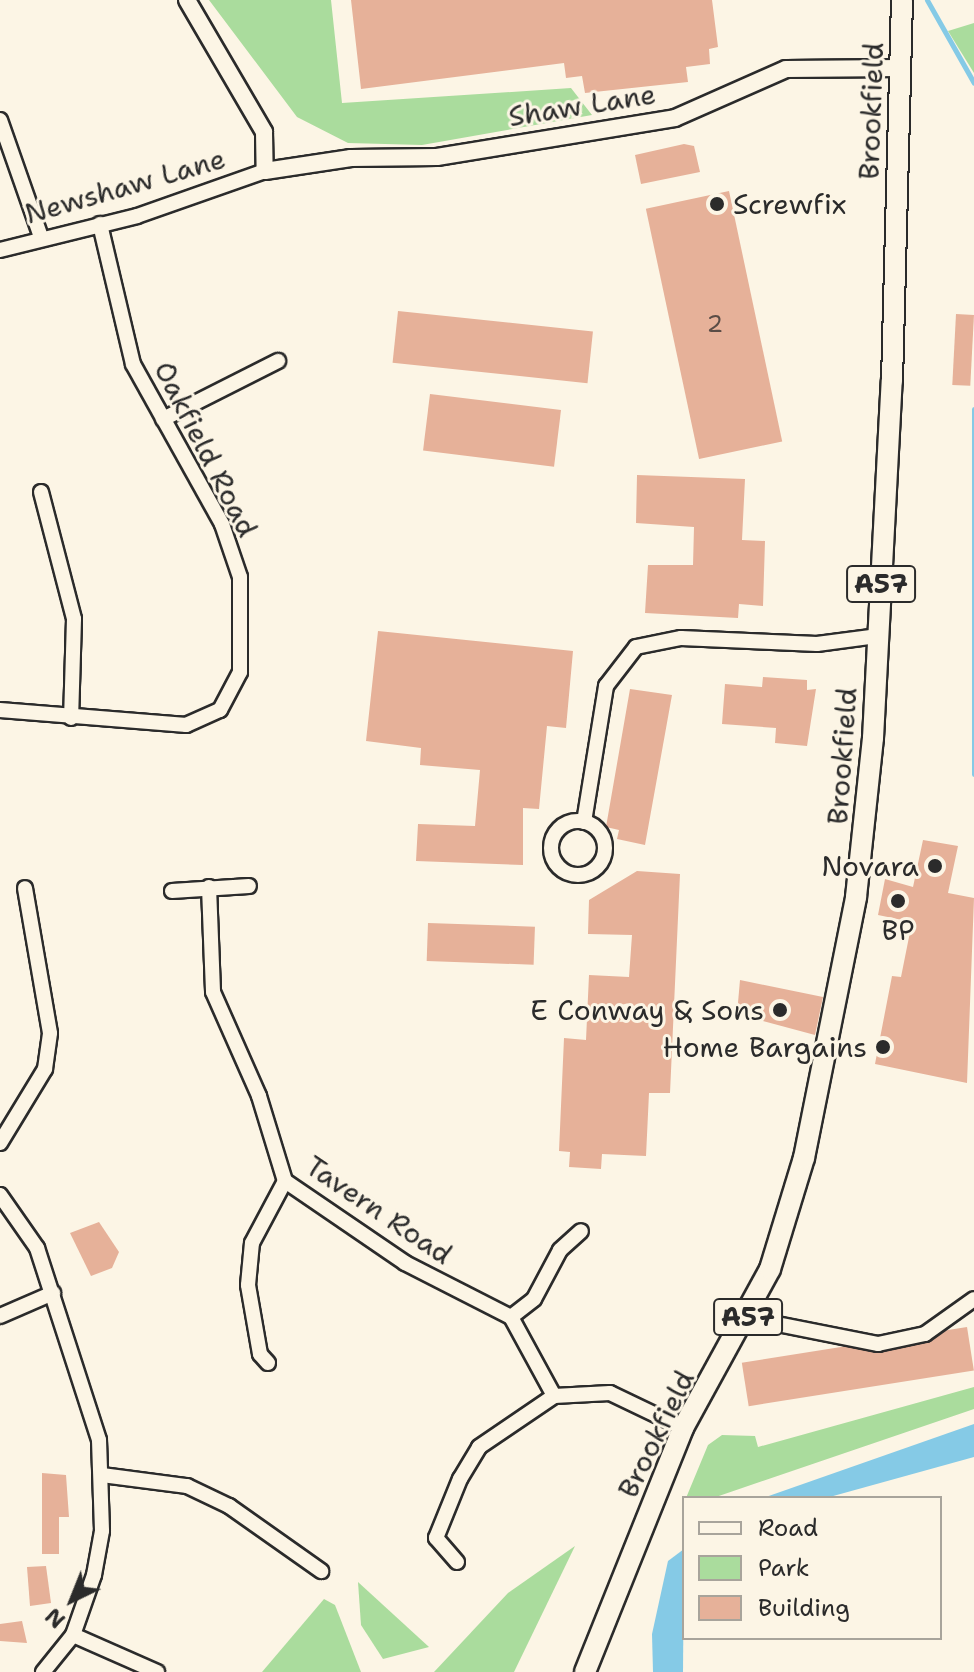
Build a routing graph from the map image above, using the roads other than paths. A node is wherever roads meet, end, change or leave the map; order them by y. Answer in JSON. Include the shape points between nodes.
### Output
{"nodes":[{"id":1,"x":187,"y":0,"type":"edge"},
{"id":2,"x":902,"y":0,"type":"edge"},
{"id":3,"x":899,"y":68,"type":"junction"},
{"id":4,"x":0,"y":120,"type":"edge"},
{"id":5,"x":265,"y":171,"type":"junction"},
{"id":6,"x":100,"y":224,"type":"junction"},
{"id":7,"x":41,"y":237,"type":"junction"},
{"id":8,"x":0,"y":250,"type":"edge"},
{"id":9,"x":278,"y":361,"type":"dead end"},
{"id":10,"x":163,"y":419,"type":"junction"},
{"id":11,"x":41,"y":492,"type":"dead end"},
{"id":12,"x":878,"y":636,"type":"junction"},
{"id":13,"x":0,"y":710,"type":"edge"},
{"id":14,"x":71,"y":718,"type":"junction"},
{"id":15,"x":584,"y":822,"type":"dead end"},
{"id":16,"x":249,"y":886,"type":"dead end"},
{"id":17,"x":209,"y":887,"type":"junction"},
{"id":18,"x":25,"y":888,"type":"dead end"},
{"id":19,"x":172,"y":891,"type":"dead end"},
{"id":20,"x":0,"y":1143,"type":"edge"},
{"id":21,"x":285,"y":1181,"type":"junction"},
{"id":22,"x":0,"y":1195,"type":"edge"},
{"id":23,"x":581,"y":1231,"type":"dead end"},
{"id":24,"x":53,"y":1293,"type":"junction"},
{"id":25,"x":974,"y":1299,"type":"edge"},
{"id":26,"x":0,"y":1316,"type":"edge"},
{"id":27,"x":511,"y":1317,"type":"junction"},
{"id":28,"x":747,"y":1318,"type":"junction"},
{"id":29,"x":268,"y":1363,"type":"dead end"},
{"id":30,"x":554,"y":1396,"type":"junction"},
{"id":31,"x":683,"y":1428,"type":"junction"},
{"id":32,"x":102,"y":1475,"type":"junction"},
{"id":33,"x":457,"y":1562,"type":"dead end"},
{"id":34,"x":321,"y":1571,"type":"dead end"},
{"id":35,"x":73,"y":1635,"type":"junction"},
{"id":36,"x":43,"y":1672,"type":"edge"},
{"id":37,"x":157,"y":1672,"type":"edge"},
{"id":38,"x":585,"y":1672,"type":"edge"}],
"edges":[{"from":1,"to":5,"type":"street","via":[[264,132]]},
{"from":2,"to":3,"type":"main road","name":"Brookfield","number":"A57"},
{"from":3,"to":5,"type":"street","name":"Shaw Lane","via":[[786,69],[675,118],[437,157],[351,158]]},
{"from":3,"to":12,"type":"main road","name":"Brookfield","number":"A57"},
{"from":4,"to":7,"type":"street"},
{"from":5,"to":6,"type":"street","name":"Newshaw Lane"},
{"from":6,"to":7,"type":"street","name":"Newshaw Lane"},
{"from":6,"to":10,"type":"street","name":"Oakfield Road","via":[[133,364]]},
{"from":7,"to":8,"type":"street","name":"Newshaw Lane"},
{"from":9,"to":10,"type":"street"},
{"from":10,"to":14,"type":"street","name":"Oakfield Road","via":[[222,524],[240,577],[240,672],[220,710],[186,725]]},
{"from":11,"to":14,"type":"street","via":[[74,619]]},
{"from":12,"to":15,"type":"street","via":[[817,644],[681,638],[636,647],[606,686]]},
{"from":12,"to":28,"type":"main road","name":"Brookfield","number":"A57","via":[[854,910],[804,1158]]},
{"from":13,"to":14,"type":"street","name":"Oakfield Road"},
{"from":16,"to":17,"type":"street"},
{"from":17,"to":19,"type":"street"},
{"from":17,"to":21,"type":"street","name":"Tavern Road","via":[[213,992],[259,1096]]},
{"from":18,"to":20,"type":"street","via":[[50,1033],[45,1069]]},
{"from":21,"to":27,"type":"street","name":"Tavern Road","via":[[405,1263]]},
{"from":21,"to":29,"type":"street","via":[[252,1243],[248,1285],[260,1354]]},
{"from":22,"to":24,"type":"street","via":[[37,1248]]},
{"from":23,"to":27,"type":"street","via":[[560,1250],[534,1299]]},
{"from":24,"to":26,"type":"street"},
{"from":24,"to":32,"type":"street","via":[[90,1405]]},
{"from":25,"to":28,"type":"street","via":[[925,1334],[878,1344]]},
{"from":27,"to":30,"type":"street"},
{"from":28,"to":31,"type":"main road","name":"Brookfield","number":"A57"},
{"from":30,"to":31,"type":"street","via":[[610,1393]]},
{"from":30,"to":33,"type":"street","via":[[479,1447],[466,1469],[436,1538]]},
{"from":31,"to":38,"type":"main road","name":"Brookfield","number":"A57"},
{"from":32,"to":34,"type":"street","via":[[187,1486],[229,1506]]},
{"from":32,"to":35,"type":"street","via":[[100,1545]]},
{"from":35,"to":36,"type":"street"},
{"from":35,"to":37,"type":"street"}]}
